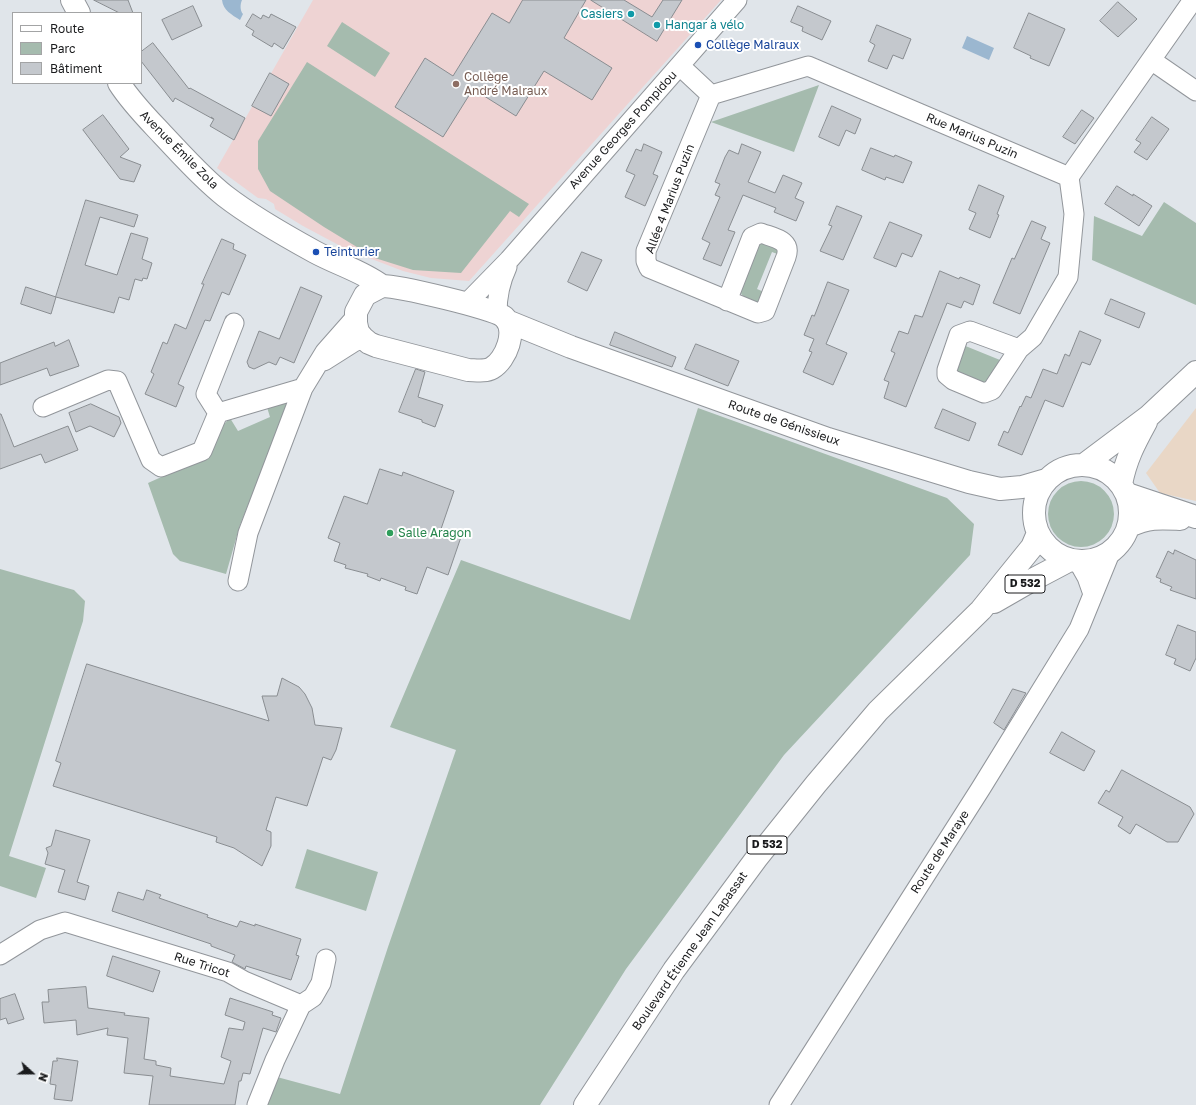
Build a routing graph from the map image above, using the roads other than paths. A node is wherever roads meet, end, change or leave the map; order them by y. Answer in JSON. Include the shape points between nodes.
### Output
{"nodes":[{"id":1,"x":72,"y":0,"type":"edge"},
{"id":2,"x":737,"y":0,"type":"edge"},
{"id":3,"x":1193,"y":0,"type":"edge"},
{"id":4,"x":78,"y":12,"type":"edge"},
{"id":5,"x":1151,"y":60,"type":"junction"},
{"id":6,"x":680,"y":66,"type":"junction"},
{"id":7,"x":120,"y":84,"type":"edge"},
{"id":8,"x":1196,"y":91,"type":"edge"},
{"id":9,"x":711,"y":95,"type":"junction"},
{"id":10,"x":1069,"y":177,"type":"junction"},
{"id":11,"x":509,"y":260,"type":"junction"},
{"id":12,"x":350,"y":268,"type":"junction"},
{"id":13,"x":382,"y":286,"type":"junction"},
{"id":14,"x":727,"y":301,"type":"dead end"},
{"id":15,"x":466,"y":304,"type":"junction"},
{"id":16,"x":357,"y":310,"type":"junction"},
{"id":17,"x":502,"y":317,"type":"junction"},
{"id":18,"x":234,"y":323,"type":"dead end"},
{"id":19,"x":363,"y":338,"type":"junction"},
{"id":20,"x":571,"y":347,"type":"junction"},
{"id":21,"x":1019,"y":348,"type":"dead end"},
{"id":22,"x":507,"y":349,"type":"junction"},
{"id":23,"x":317,"y":366,"type":"junction"},
{"id":24,"x":1196,"y":372,"type":"edge"},
{"id":25,"x":303,"y":388,"type":"junction"},
{"id":26,"x":43,"y":407,"type":"dead end"},
{"id":27,"x":218,"y":413,"type":"junction"},
{"id":28,"x":1149,"y":416,"type":"junction"},
{"id":29,"x":1085,"y":464,"type":"junction"},
{"id":30,"x":1046,"y":480,"type":"junction"},
{"id":31,"x":1000,"y":489,"type":"junction"},
{"id":32,"x":1124,"y":489,"type":"junction"},
{"id":33,"x":1196,"y":518,"type":"edge"},
{"id":34,"x":1036,"y":523,"type":"junction"},
{"id":35,"x":1129,"y":526,"type":"junction"},
{"id":36,"x":1110,"y":553,"type":"junction"},
{"id":37,"x":1074,"y":561,"type":"junction"},
{"id":38,"x":238,"y":581,"type":"dead end"},
{"id":39,"x":1093,"y":594,"type":"junction"},
{"id":40,"x":981,"y":610,"type":"junction"},
{"id":41,"x":0,"y":955,"type":"edge"},
{"id":42,"x":326,"y":959,"type":"dead end"},
{"id":43,"x":301,"y":1005,"type":"junction"},
{"id":44,"x":257,"y":1105,"type":"edge"},
{"id":45,"x":585,"y":1105,"type":"edge"},
{"id":46,"x":779,"y":1105,"type":"edge"}],
"edges":[{"from":1,"to":4,"type":"main road"},
{"from":2,"to":6,"type":"street","name":"Avenue Georges Pompidou"},
{"from":3,"to":5,"type":"street"},
{"from":5,"to":8,"type":"street"},
{"from":5,"to":10,"type":"street"},
{"from":6,"to":9,"type":"street"},
{"from":6,"to":11,"type":"street","name":"Avenue Georges Pompidou"},
{"from":7,"to":12,"type":"main road","name":"Avenue Émile Zola","via":[[137,107],[188,162],[225,196],[280,232]]},
{"from":9,"to":10,"type":"street","name":"Rue Marius Puzin","via":[[808,66]]},
{"from":9,"to":14,"type":"street","name":"Allée 4 Marius Puzin","via":[[646,251],[646,261],[648,268]]},
{"from":10,"to":21,"type":"street","via":[[1074,214],[1068,277],[1033,337]]},
{"from":11,"to":15,"type":"street","name":"Avenue Georges Pompidou"},
{"from":11,"to":17,"type":"street","name":"Avenue Georges Pompidou","via":[[497,301]]},
{"from":12,"to":13,"type":"main road","name":"Route de Génissieux"},
{"from":12,"to":16,"type":"main road","via":[[359,291]]},
{"from":13,"to":15,"type":"main road","name":"Route de Génissieux"},
{"from":13,"to":16,"type":"main road","via":[[365,295]]},
{"from":15,"to":17,"type":"main road","name":"Route de Génissieux"},
{"from":16,"to":19,"type":"main road","via":[[358,332]]},
{"from":16,"to":23,"type":"street"},
{"from":17,"to":20,"type":"main road","name":"Route de Génissieux"},
{"from":17,"to":22,"type":"main road","via":[[510,336]]},
{"from":18,"to":27,"type":"street","via":[[206,394]]},
{"from":19,"to":22,"type":"main road","via":[[376,346],[480,371],[491,368],[501,360]]},
{"from":19,"to":23,"type":"street"},
{"from":20,"to":22,"type":"main road","name":"Route de Génissieux","via":[[538,345]]},
{"from":20,"to":31,"type":"main road","name":"Route de Génissieux","via":[[828,439]]},
{"from":23,"to":25,"type":"street"},
{"from":24,"to":28,"type":"main road"},
{"from":25,"to":27,"type":"street"},
{"from":25,"to":38,"type":"street","via":[[248,533]]},
{"from":26,"to":27,"type":"street","via":[[108,380],[117,381],[151,460],[161,467],[202,451]]},
{"from":28,"to":29,"type":"main road"},
{"from":28,"to":32,"type":"main road","via":[[1130,451],[1124,470]]},
{"from":29,"to":30,"type":"main road","via":[[1057,471]]},
{"from":29,"to":32,"type":"main road","via":[[1099,467],[1112,474]]},
{"from":30,"to":31,"type":"main road","name":"Route de Génissieux","via":[[1022,488]]},
{"from":30,"to":34,"type":"main road","via":[[1037,496]]},
{"from":31,"to":34,"type":"main road","name":"Route de Génissieux"},
{"from":32,"to":33,"type":"main road"},
{"from":32,"to":35,"type":"main road","via":[[1131,510]]},
{"from":33,"to":35,"type":"main road","via":[[1154,518]]},
{"from":34,"to":37,"type":"main road","via":[[1044,543],[1060,556]]},
{"from":34,"to":40,"type":"main road","name":"Boulevard Étienne Jean Lapassat","number":"D 532","via":[[1032,546]]},
{"from":35,"to":36,"type":"main road"},
{"from":36,"to":37,"type":"main road","via":[[1094,560]]},
{"from":36,"to":39,"type":"street","name":"Route de Maraye"},
{"from":37,"to":39,"type":"street","via":[[1087,576]]},
{"from":37,"to":40,"type":"main road","name":"Boulevard Étienne Jean Lapassat","number":"D 532","via":[[1034,579]]},
{"from":39,"to":46,"type":"street","name":"Route de Maraye","via":[[1079,629],[985,782]]},
{"from":40,"to":45,"type":"main road","name":"Boulevard Étienne Jean Lapassat","number":"D 532","via":[[878,711],[756,858],[674,970]]},
{"from":41,"to":43,"type":"street","name":"Rue Tricot","via":[[40,930],[65,922],[228,972]]},
{"from":42,"to":43,"type":"street","via":[[322,983],[313,997]]},
{"from":43,"to":44,"type":"street"}]}
